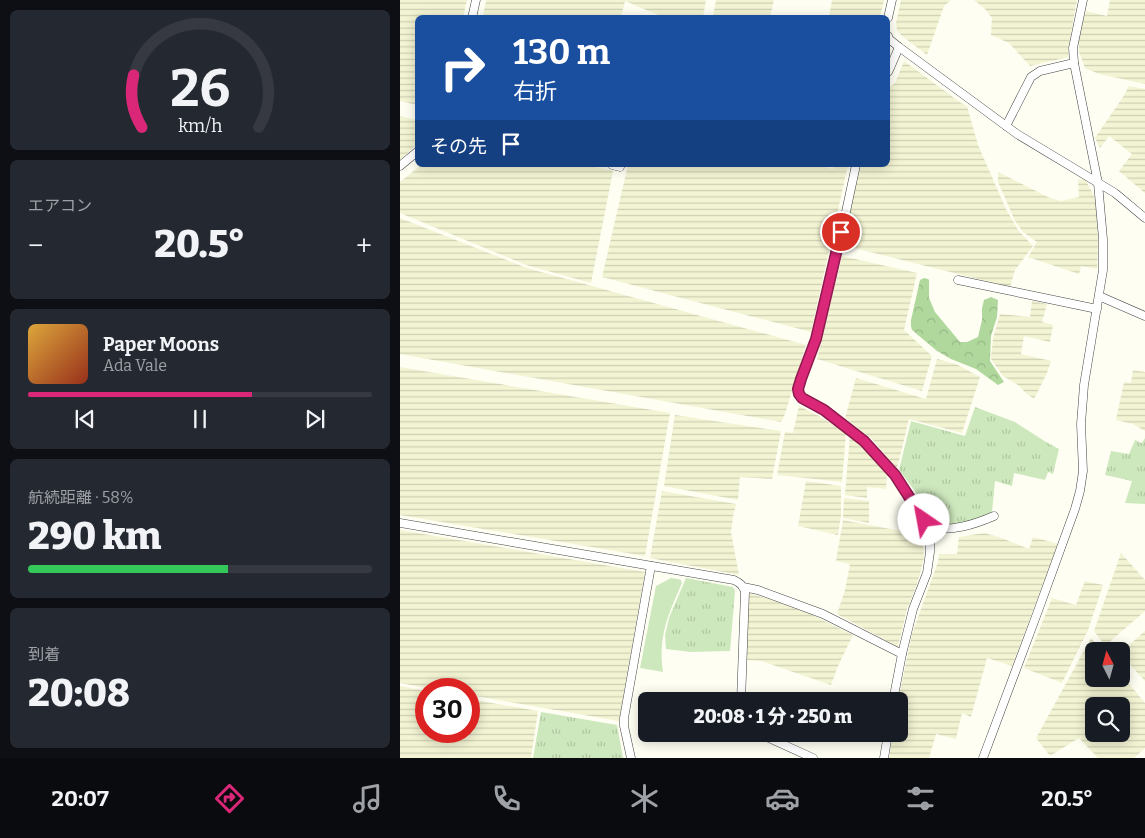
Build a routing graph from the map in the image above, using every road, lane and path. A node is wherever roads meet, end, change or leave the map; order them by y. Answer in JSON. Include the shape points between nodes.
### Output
{"nodes":[{"id":1,"x":476,"y":0,"type":"edge"},
{"id":2,"x":892,"y":0,"type":"edge"},
{"id":3,"x":1083,"y":0,"type":"edge"},
{"id":4,"x":473,"y":15,"type":"edge"},
{"id":5,"x":889,"y":15,"type":"edge"},
{"id":6,"x":890,"y":40,"type":"edge"},
{"id":7,"x":898,"y":47,"type":"junction"},
{"id":8,"x":1074,"y":63,"type":"junction"},
{"id":9,"x":890,"y":68,"type":"edge"},
{"id":10,"x":1006,"y":126,"type":"junction"},
{"id":11,"x":415,"y":154,"type":"edge"},
{"id":12,"x":400,"y":166,"type":"edge"},
{"id":13,"x":856,"y":167,"type":"edge"},
{"id":14,"x":1098,"y":183,"type":"junction"},
{"id":15,"x":1145,"y":218,"type":"edge"},
{"id":16,"x":958,"y":280,"type":"dead end"},
{"id":17,"x":1099,"y":296,"type":"junction"},
{"id":18,"x":1097,"y":309,"type":"junction"},
{"id":19,"x":1145,"y":316,"type":"edge"},
{"id":20,"x":994,"y":516,"type":"dead end"},
{"id":21,"x":400,"y":524,"type":"edge"},
{"id":22,"x":930,"y":528,"type":"junction"},
{"id":23,"x":651,"y":566,"type":"junction"},
{"id":24,"x":743,"y":587,"type":"junction"},
{"id":25,"x":902,"y":654,"type":"junction"},
{"id":26,"x":741,"y":692,"type":"edge"},
{"id":27,"x":895,"y":692,"type":"edge"},
{"id":28,"x":778,"y":742,"type":"edge"},
{"id":29,"x":887,"y":742,"type":"edge"},
{"id":30,"x":631,"y":758,"type":"edge"},
{"id":31,"x":813,"y":758,"type":"edge"},
{"id":32,"x":884,"y":758,"type":"edge"},
{"id":33,"x":982,"y":758,"type":"edge"}],
"edges":[{"from":1,"to":4,"type":"street"},
{"from":2,"to":5,"type":"street"},
{"from":3,"to":8,"type":"street","via":[[1073,48]]},
{"from":6,"to":7,"type":"street"},
{"from":7,"to":9,"type":"street"},
{"from":7,"to":10,"type":"street"},
{"from":8,"to":10,"type":"street","via":[[1040,70],[1031,77]]},
{"from":8,"to":14,"type":"street"},
{"from":10,"to":14,"type":"street"},
{"from":11,"to":12,"type":"street"},
{"from":13,"to":22,"type":"street","via":[[816,339],[801,379],[799,394],[864,441],[895,475]]},
{"from":14,"to":15,"type":"street"},
{"from":14,"to":17,"type":"street","via":[[1104,256]]},
{"from":16,"to":18,"type":"street"},
{"from":17,"to":18,"type":"street"},
{"from":17,"to":19,"type":"street"},
{"from":18,"to":33,"type":"street","via":[[1084,385],[1080,491]]},
{"from":20,"to":22,"type":"street","via":[[963,527]]},
{"from":21,"to":23,"type":"street"},
{"from":22,"to":25,"type":"street","via":[[927,573],[913,609]]},
{"from":23,"to":24,"type":"street","via":[[734,580]]},
{"from":23,"to":30,"type":"street","via":[[624,718]]},
{"from":24,"to":25,"type":"street","via":[[823,614]]},
{"from":24,"to":26,"type":"street"},
{"from":25,"to":27,"type":"street"},
{"from":28,"to":31,"type":"street"},
{"from":29,"to":32,"type":"street"}]}
